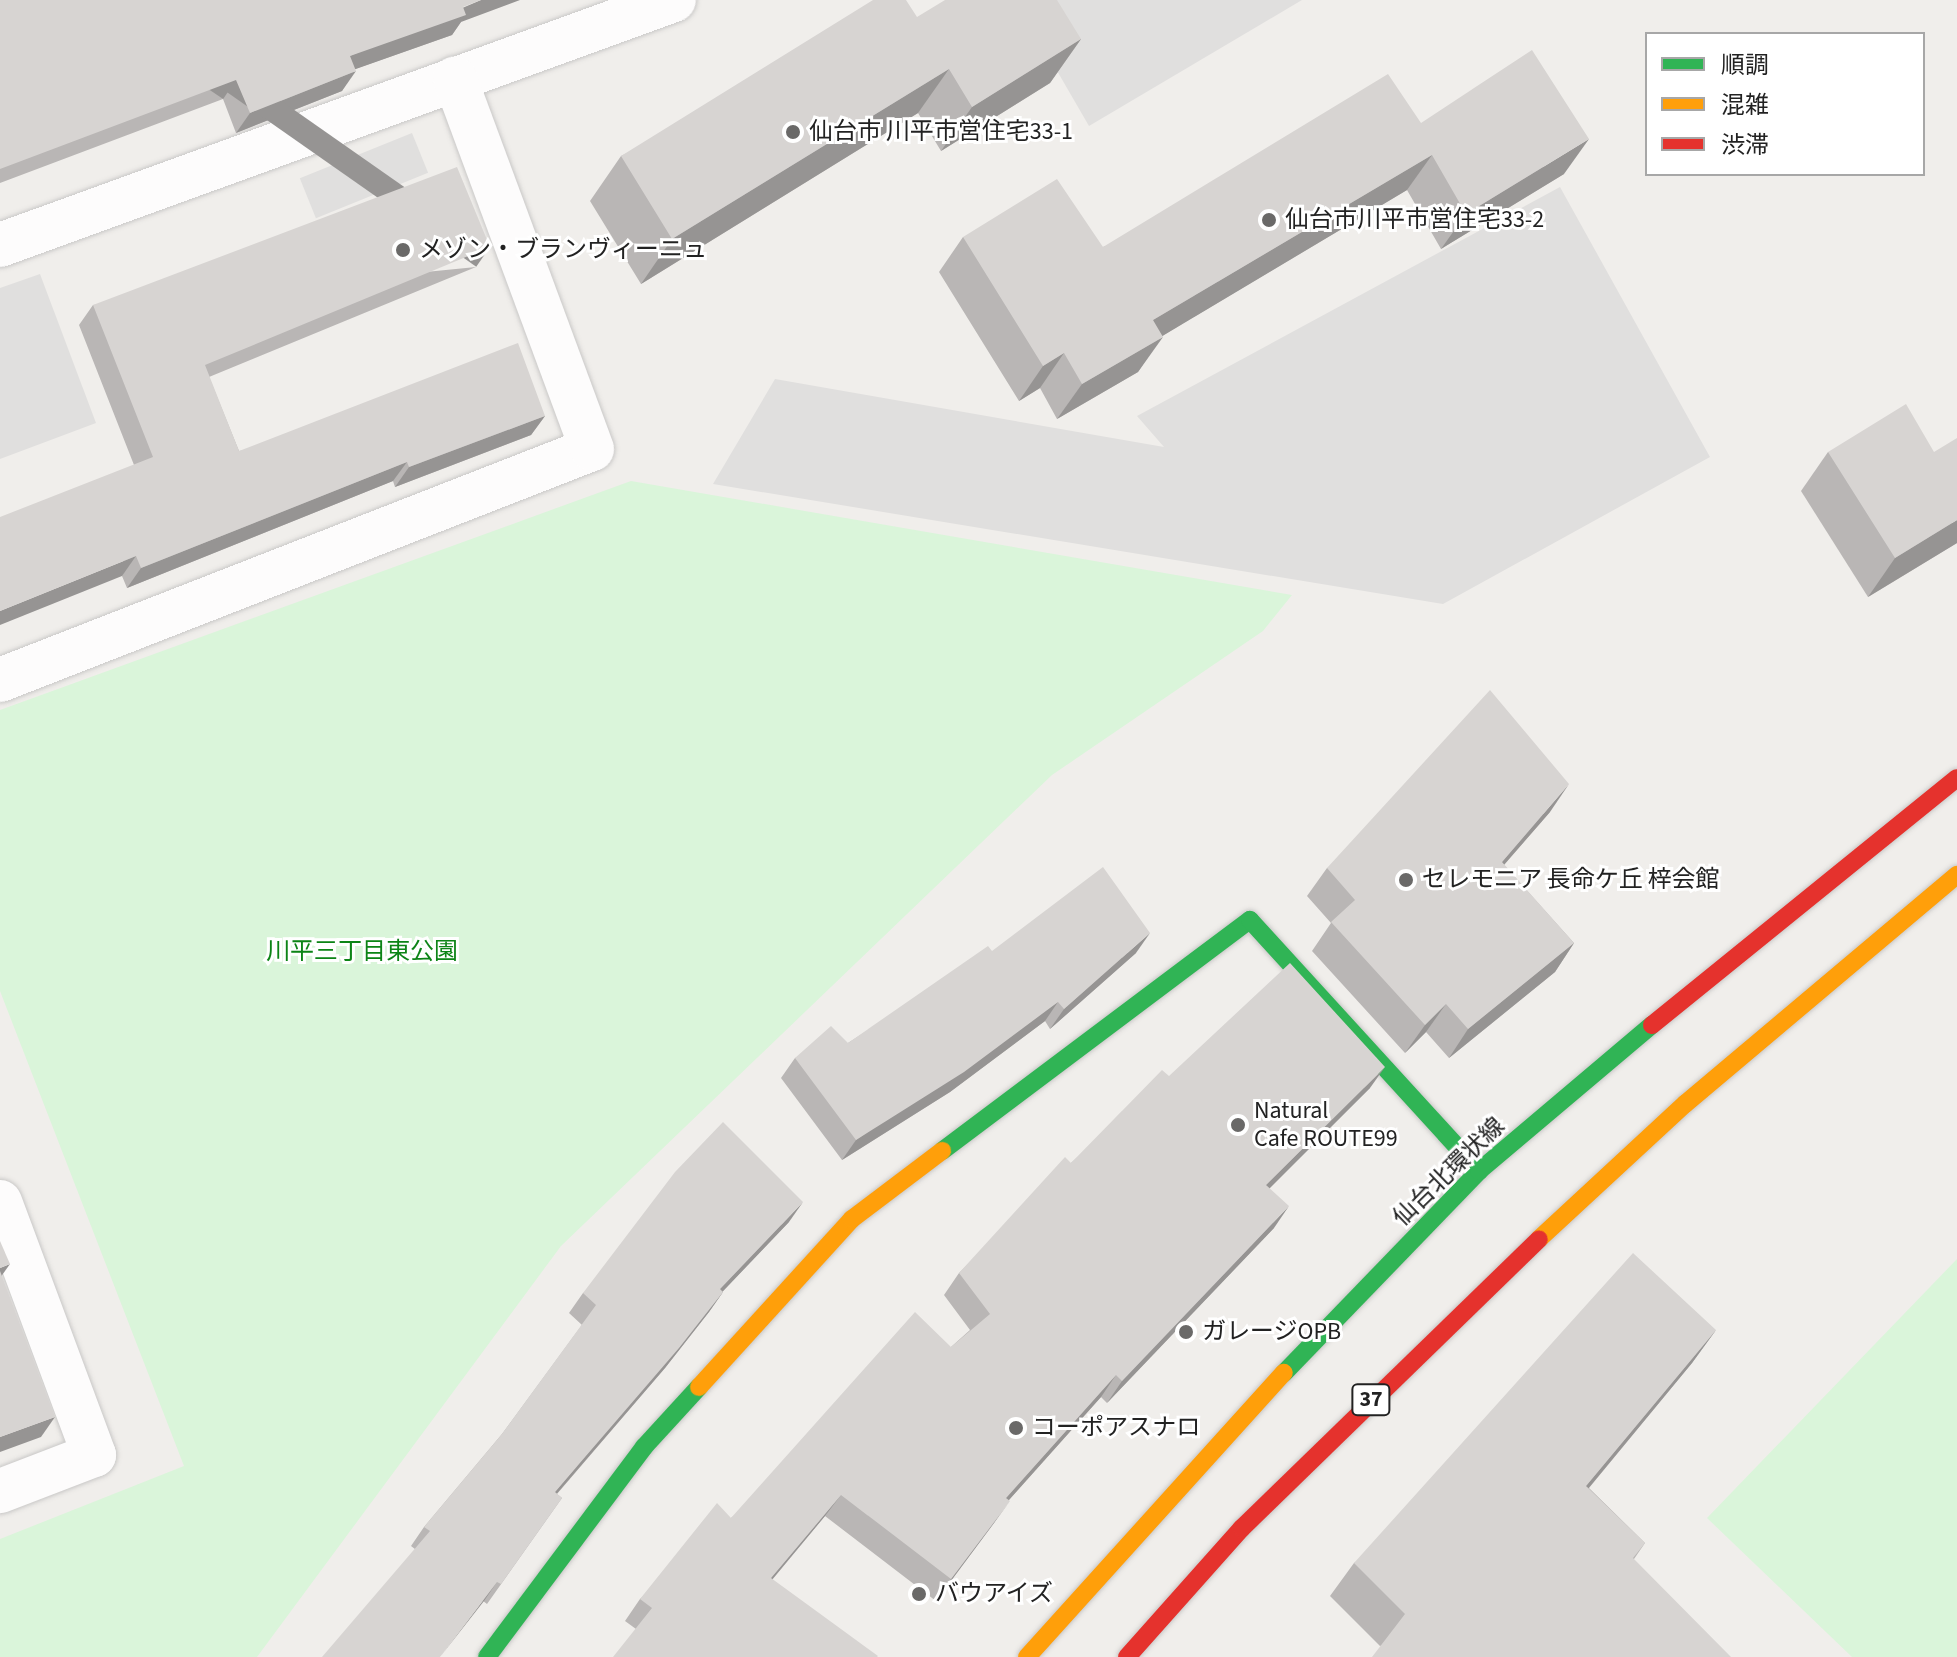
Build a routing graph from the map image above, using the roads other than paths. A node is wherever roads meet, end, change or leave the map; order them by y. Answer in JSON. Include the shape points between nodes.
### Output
{"nodes":[{"id":1,"x":674,"y":0,"type":"edge"},
{"id":2,"x":455,"y":79,"type":"junction"},
{"id":3,"x":0,"y":245,"type":"edge"},
{"id":4,"x":0,"y":680,"type":"edge"},
{"id":5,"x":1957,"y":778,"type":"edge"},
{"id":6,"x":1957,"y":875,"type":"edge"},
{"id":7,"x":1479,"y":1171,"type":"junction"},
{"id":8,"x":0,"y":1202,"type":"edge"},
{"id":9,"x":0,"y":1491,"type":"edge"},
{"id":10,"x":487,"y":1657,"type":"edge"},
{"id":11,"x":1027,"y":1657,"type":"edge"},
{"id":12,"x":1127,"y":1657,"type":"edge"}],
"edges":[{"from":1,"to":2,"type":"street"},
{"from":2,"to":3,"type":"street"},
{"from":2,"to":4,"type":"street","via":[[592,449]]},
{"from":5,"to":7,"type":"main road","name":"仙台北環状線","via":[[1729,960]]},
{"from":6,"to":12,"type":"main road","number":"37","via":[[1685,1104],[1452,1319],[1242,1528]]},
{"from":7,"to":10,"type":"main road","via":[[1250,920],[852,1219],[644,1447]]},
{"from":7,"to":11,"type":"main road","name":"仙台北環状線","via":[[1204,1456]]},
{"from":8,"to":9,"type":"street","via":[[94,1455]]}]}
